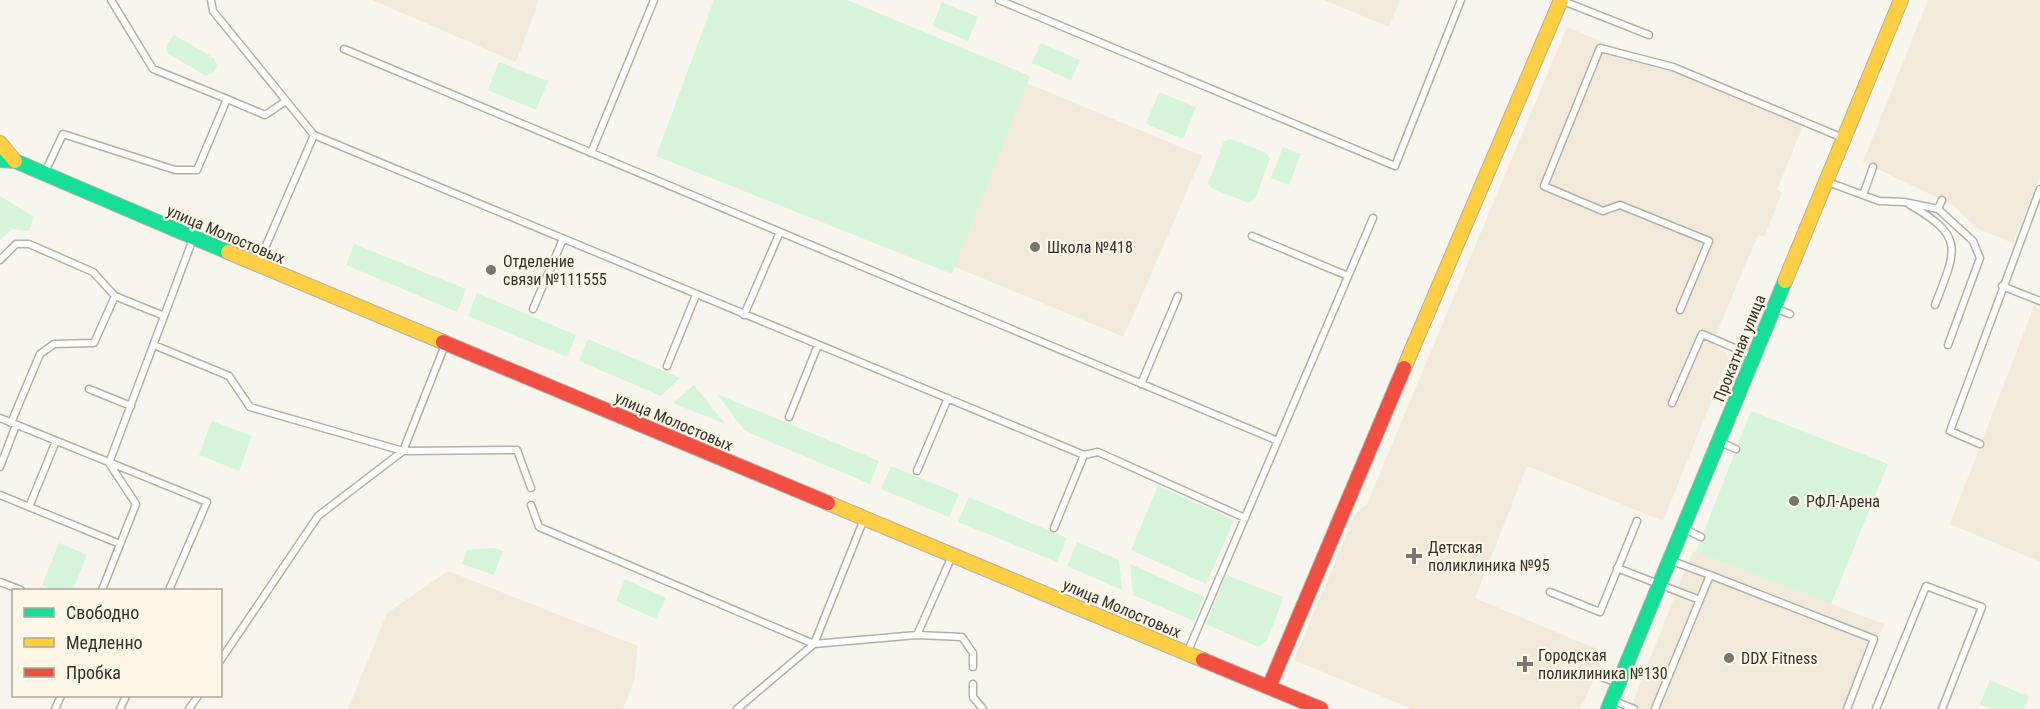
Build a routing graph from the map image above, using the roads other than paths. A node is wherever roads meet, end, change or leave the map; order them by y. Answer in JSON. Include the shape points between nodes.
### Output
{"nodes":[{"id":1,"x":111,"y":0,"type":"edge"},
{"id":2,"x":211,"y":0,"type":"edge"},
{"id":3,"x":654,"y":0,"type":"edge"},
{"id":4,"x":999,"y":0,"type":"edge"},
{"id":5,"x":1461,"y":0,"type":"edge"},
{"id":6,"x":1561,"y":0,"type":"edge"},
{"id":7,"x":1901,"y":0,"type":"edge"},
{"id":8,"x":1649,"y":35,"type":"dead end"},
{"id":9,"x":344,"y":49,"type":"dead end"},
{"id":10,"x":226,"y":99,"type":"junction"},
{"id":11,"x":286,"y":101,"type":"junction"},
{"id":12,"x":314,"y":135,"type":"junction"},
{"id":13,"x":1844,"y":138,"type":"junction"},
{"id":14,"x":0,"y":144,"type":"edge"},
{"id":15,"x":591,"y":153,"type":"junction"},
{"id":16,"x":0,"y":160,"type":"edge"},
{"id":17,"x":15,"y":161,"type":"junction"},
{"id":18,"x":1873,"y":167,"type":"dead end"},
{"id":19,"x":44,"y":175,"type":"junction"},
{"id":20,"x":1826,"y":181,"type":"junction"},
{"id":21,"x":2040,"y":189,"type":"edge"},
{"id":22,"x":1863,"y":195,"type":"junction"},
{"id":23,"x":1942,"y":200,"type":"dead end"},
{"id":24,"x":1904,"y":202,"type":"junction"},
{"id":25,"x":1938,"y":209,"type":"junction"},
{"id":26,"x":1373,"y":218,"type":"dead end"},
{"id":27,"x":780,"y":232,"type":"junction"},
{"id":28,"x":1252,"y":236,"type":"dead end"},
{"id":29,"x":194,"y":238,"type":"junction"},
{"id":30,"x":563,"y":240,"type":"junction"},
{"id":31,"x":0,"y":260,"type":"edge"},
{"id":32,"x":258,"y":265,"type":"junction"},
{"id":33,"x":1348,"y":276,"type":"junction"},
{"id":34,"x":2002,"y":286,"type":"junction"},
{"id":35,"x":696,"y":295,"type":"junction"},
{"id":36,"x":1178,"y":296,"type":"dead end"},
{"id":37,"x":115,"y":297,"type":"junction"},
{"id":38,"x":2040,"y":301,"type":"edge"},
{"id":39,"x":1935,"y":305,"type":"dead end"},
{"id":40,"x":1774,"y":308,"type":"junction"},
{"id":41,"x":533,"y":309,"type":"dead end"},
{"id":42,"x":1680,"y":310,"type":"dead end"},
{"id":43,"x":1790,"y":314,"type":"dead end"},
{"id":44,"x":744,"y":315,"type":"junction"},
{"id":45,"x":164,"y":316,"type":"junction"},
{"id":46,"x":446,"y":344,"type":"junction"},
{"id":47,"x":154,"y":345,"type":"junction"},
{"id":48,"x":818,"y":345,"type":"junction"},
{"id":49,"x":1948,"y":345,"type":"dead end"},
{"id":50,"x":1754,"y":356,"type":"junction"},
{"id":51,"x":667,"y":366,"type":"dead end"},
{"id":52,"x":1141,"y":384,"type":"junction"},
{"id":53,"x":89,"y":389,"type":"dead end"},
{"id":54,"x":948,"y":398,"type":"junction"},
{"id":55,"x":1672,"y":403,"type":"dead end"},
{"id":56,"x":131,"y":406,"type":"junction"},
{"id":57,"x":789,"y":417,"type":"dead end"},
{"id":58,"x":0,"y":418,"type":"edge"},
{"id":59,"x":14,"y":424,"type":"junction"},
{"id":60,"x":56,"y":441,"type":"junction"},
{"id":61,"x":1278,"y":441,"type":"junction"},
{"id":62,"x":1718,"y":442,"type":"junction"},
{"id":63,"x":1980,"y":444,"type":"dead end"},
{"id":64,"x":1736,"y":449,"type":"dead end"},
{"id":65,"x":403,"y":450,"type":"junction"},
{"id":66,"x":1084,"y":455,"type":"junction"},
{"id":67,"x":110,"y":463,"type":"junction"},
{"id":68,"x":0,"y":466,"type":"edge"},
{"id":69,"x":916,"y":471,"type":"dead end"},
{"id":70,"x":531,"y":488,"type":"dead end"},
{"id":71,"x":0,"y":495,"type":"edge"},
{"id":72,"x":531,"y":505,"type":"dead end"},
{"id":73,"x":29,"y":507,"type":"junction"},
{"id":74,"x":1245,"y":518,"type":"junction"},
{"id":75,"x":864,"y":519,"type":"junction"},
{"id":76,"x":1637,"y":521,"type":"dead end"},
{"id":77,"x":1054,"y":528,"type":"dead end"},
{"id":78,"x":1683,"y":528,"type":"junction"},
{"id":79,"x":1701,"y":537,"type":"dead end"},
{"id":80,"x":120,"y":544,"type":"junction"},
{"id":81,"x":952,"y":555,"type":"junction"},
{"id":82,"x":1670,"y":560,"type":"junction"},
{"id":83,"x":1617,"y":568,"type":"junction"},
{"id":84,"x":1710,"y":576,"type":"junction"},
{"id":85,"x":0,"y":582,"type":"edge"},
{"id":86,"x":1659,"y":584,"type":"junction"},
{"id":87,"x":16,"y":589,"type":"edge"},
{"id":88,"x":103,"y":589,"type":"edge"},
{"id":89,"x":171,"y":589,"type":"edge"},
{"id":90,"x":1550,"y":592,"type":"dead end"},
{"id":91,"x":1700,"y":600,"type":"junction"},
{"id":92,"x":917,"y":636,"type":"junction"},
{"id":93,"x":814,"y":644,"type":"junction"},
{"id":94,"x":1187,"y":653,"type":"junction"},
{"id":95,"x":222,"y":659,"type":"edge"},
{"id":96,"x":973,"y":668,"type":"dead end"},
{"id":97,"x":1596,"y":675,"type":"dead end"},
{"id":98,"x":1619,"y":683,"type":"junction"},
{"id":99,"x":973,"y":684,"type":"dead end"},
{"id":100,"x":1269,"y":687,"type":"junction"},
{"id":101,"x":1610,"y":704,"type":"edge"},
{"id":102,"x":737,"y":709,"type":"edge"},
{"id":103,"x":983,"y":709,"type":"edge"},
{"id":104,"x":1321,"y":709,"type":"edge"},
{"id":105,"x":1634,"y":709,"type":"edge"},
{"id":106,"x":1655,"y":709,"type":"edge"},
{"id":107,"x":1846,"y":709,"type":"edge"},
{"id":108,"x":1876,"y":709,"type":"edge"},
{"id":109,"x":1942,"y":709,"type":"edge"}],
"edges":[{"from":1,"to":10,"type":"lane","via":[[153,69]]},
{"from":2,"to":11,"type":"lane","via":[[213,11]]},
{"from":3,"to":15,"type":"lane"},
{"from":4,"to":5,"type":"lane","via":[[1395,166]]},
{"from":6,"to":8,"type":"lane"},
{"from":6,"to":100,"type":"street"},
{"from":7,"to":13,"type":"street","name":"Прокатная улица"},
{"from":9,"to":15,"type":"lane"},
{"from":10,"to":11,"type":"lane","via":[[265,115]]},
{"from":10,"to":19,"type":"lane","via":[[197,170],[175,170],[63,134]]},
{"from":11,"to":12,"type":"lane"},
{"from":12,"to":30,"type":"lane"},
{"from":12,"to":32,"type":"lane"},
{"from":13,"to":20,"type":"street","name":"Прокатная улица"},
{"from":13,"to":42,"type":"lane","via":[[1673,67],[1600,48],[1544,186],[1603,211],[1620,205],[1709,241]]},
{"from":14,"to":17,"type":"street"},
{"from":15,"to":27,"type":"lane"},
{"from":16,"to":17,"type":"street"},
{"from":17,"to":19,"type":"street","name":"улица Молостовых"},
{"from":18,"to":22,"type":"lane"},
{"from":19,"to":29,"type":"street","name":"улица Молостовых"},
{"from":20,"to":22,"type":"lane"},
{"from":20,"to":40,"type":"street","name":"Прокатная улица"},
{"from":21,"to":34,"type":"lane"},
{"from":22,"to":24,"type":"lane","via":[[1879,201]]},
{"from":23,"to":25,"type":"lane"},
{"from":24,"to":25,"type":"lane"},
{"from":24,"to":39,"type":"lane","via":[[1936,220],[1949,234],[1953,258]]},
{"from":25,"to":49,"type":"lane","via":[[1973,241],[1980,258]]},
{"from":26,"to":33,"type":"lane"},
{"from":27,"to":44,"type":"lane"},
{"from":27,"to":52,"type":"lane"},
{"from":28,"to":33,"type":"lane"},
{"from":29,"to":32,"type":"street","name":"улица Молостовых"},
{"from":29,"to":45,"type":"lane"},
{"from":30,"to":35,"type":"lane"},
{"from":30,"to":41,"type":"lane"},
{"from":31,"to":37,"type":"lane","via":[[16,244],[29,244],[93,272]]},
{"from":32,"to":46,"type":"street","name":"улица Молостовых"},
{"from":33,"to":61,"type":"lane"},
{"from":34,"to":38,"type":"lane"},
{"from":34,"to":63,"type":"lane","via":[[1950,432]]},
{"from":35,"to":44,"type":"lane"},
{"from":35,"to":51,"type":"lane"},
{"from":36,"to":52,"type":"lane"},
{"from":37,"to":45,"type":"lane"},
{"from":37,"to":59,"type":"lane","via":[[94,343],[54,344],[40,354]]},
{"from":40,"to":43,"type":"lane"},
{"from":40,"to":50,"type":"street","name":"Прокатная улица"},
{"from":44,"to":48,"type":"lane"},
{"from":45,"to":47,"type":"lane"},
{"from":46,"to":65,"type":"lane"},
{"from":46,"to":75,"type":"street","name":"улица Молостовых"},
{"from":47,"to":56,"type":"lane"},
{"from":47,"to":65,"type":"lane","via":[[229,376],[250,407]]},
{"from":48,"to":54,"type":"lane"},
{"from":48,"to":57,"type":"lane"},
{"from":50,"to":55,"type":"lane","via":[[1702,334]]},
{"from":50,"to":62,"type":"street","name":"Прокатная улица"},
{"from":52,"to":61,"type":"lane"},
{"from":53,"to":56,"type":"lane"},
{"from":54,"to":66,"type":"lane"},
{"from":54,"to":69,"type":"lane"},
{"from":56,"to":67,"type":"lane"},
{"from":58,"to":59,"type":"lane"},
{"from":59,"to":60,"type":"lane"},
{"from":59,"to":68,"type":"lane"},
{"from":60,"to":67,"type":"lane"},
{"from":60,"to":73,"type":"lane"},
{"from":61,"to":74,"type":"lane"},
{"from":62,"to":64,"type":"lane"},
{"from":62,"to":78,"type":"street","name":"Прокатная улица"},
{"from":65,"to":70,"type":"lane","via":[[517,450]]},
{"from":65,"to":95,"type":"lane","via":[[318,516]]},
{"from":66,"to":74,"type":"lane","via":[[1098,452]]},
{"from":66,"to":77,"type":"lane"},
{"from":67,"to":80,"type":"lane","via":[[136,504]]},
{"from":67,"to":89,"type":"lane","via":[[207,502]]},
{"from":71,"to":73,"type":"lane"},
{"from":72,"to":93,"type":"lane","via":[[539,527]]},
{"from":73,"to":80,"type":"lane"},
{"from":74,"to":94,"type":"lane"},
{"from":75,"to":81,"type":"street","name":"улица Молостовых"},
{"from":75,"to":93,"type":"lane"},
{"from":76,"to":83,"type":"lane"},
{"from":78,"to":79,"type":"lane"},
{"from":78,"to":82,"type":"street","name":"Прокатная улица"},
{"from":80,"to":88,"type":"lane"},
{"from":81,"to":92,"type":"lane"},
{"from":81,"to":94,"type":"street","name":"улица Молостовых"},
{"from":82,"to":84,"type":"lane"},
{"from":82,"to":86,"type":"street","name":"Прокатная улица"},
{"from":83,"to":86,"type":"lane"},
{"from":83,"to":90,"type":"lane","via":[[1600,612]]},
{"from":84,"to":91,"type":"lane"},
{"from":84,"to":107,"type":"lane","via":[[1874,639]]},
{"from":85,"to":87,"type":"lane"},
{"from":86,"to":91,"type":"lane"},
{"from":86,"to":98,"type":"street","name":"Прокатная улица"},
{"from":91,"to":106,"type":"lane"},
{"from":92,"to":93,"type":"lane"},
{"from":92,"to":96,"type":"lane","via":[[962,637],[973,654]]},
{"from":93,"to":102,"type":"lane"},
{"from":94,"to":100,"type":"street","name":"улица Молостовых"},
{"from":97,"to":98,"type":"lane"},
{"from":98,"to":101,"type":"street","name":"Прокатная улица"},
{"from":99,"to":103,"type":"lane","via":[[973,697]]},
{"from":100,"to":104,"type":"street","name":"улица Молостовых"},
{"from":101,"to":105,"type":"lane"},
{"from":108,"to":109,"type":"lane","via":[[1926,586],[1982,607]]}]}
